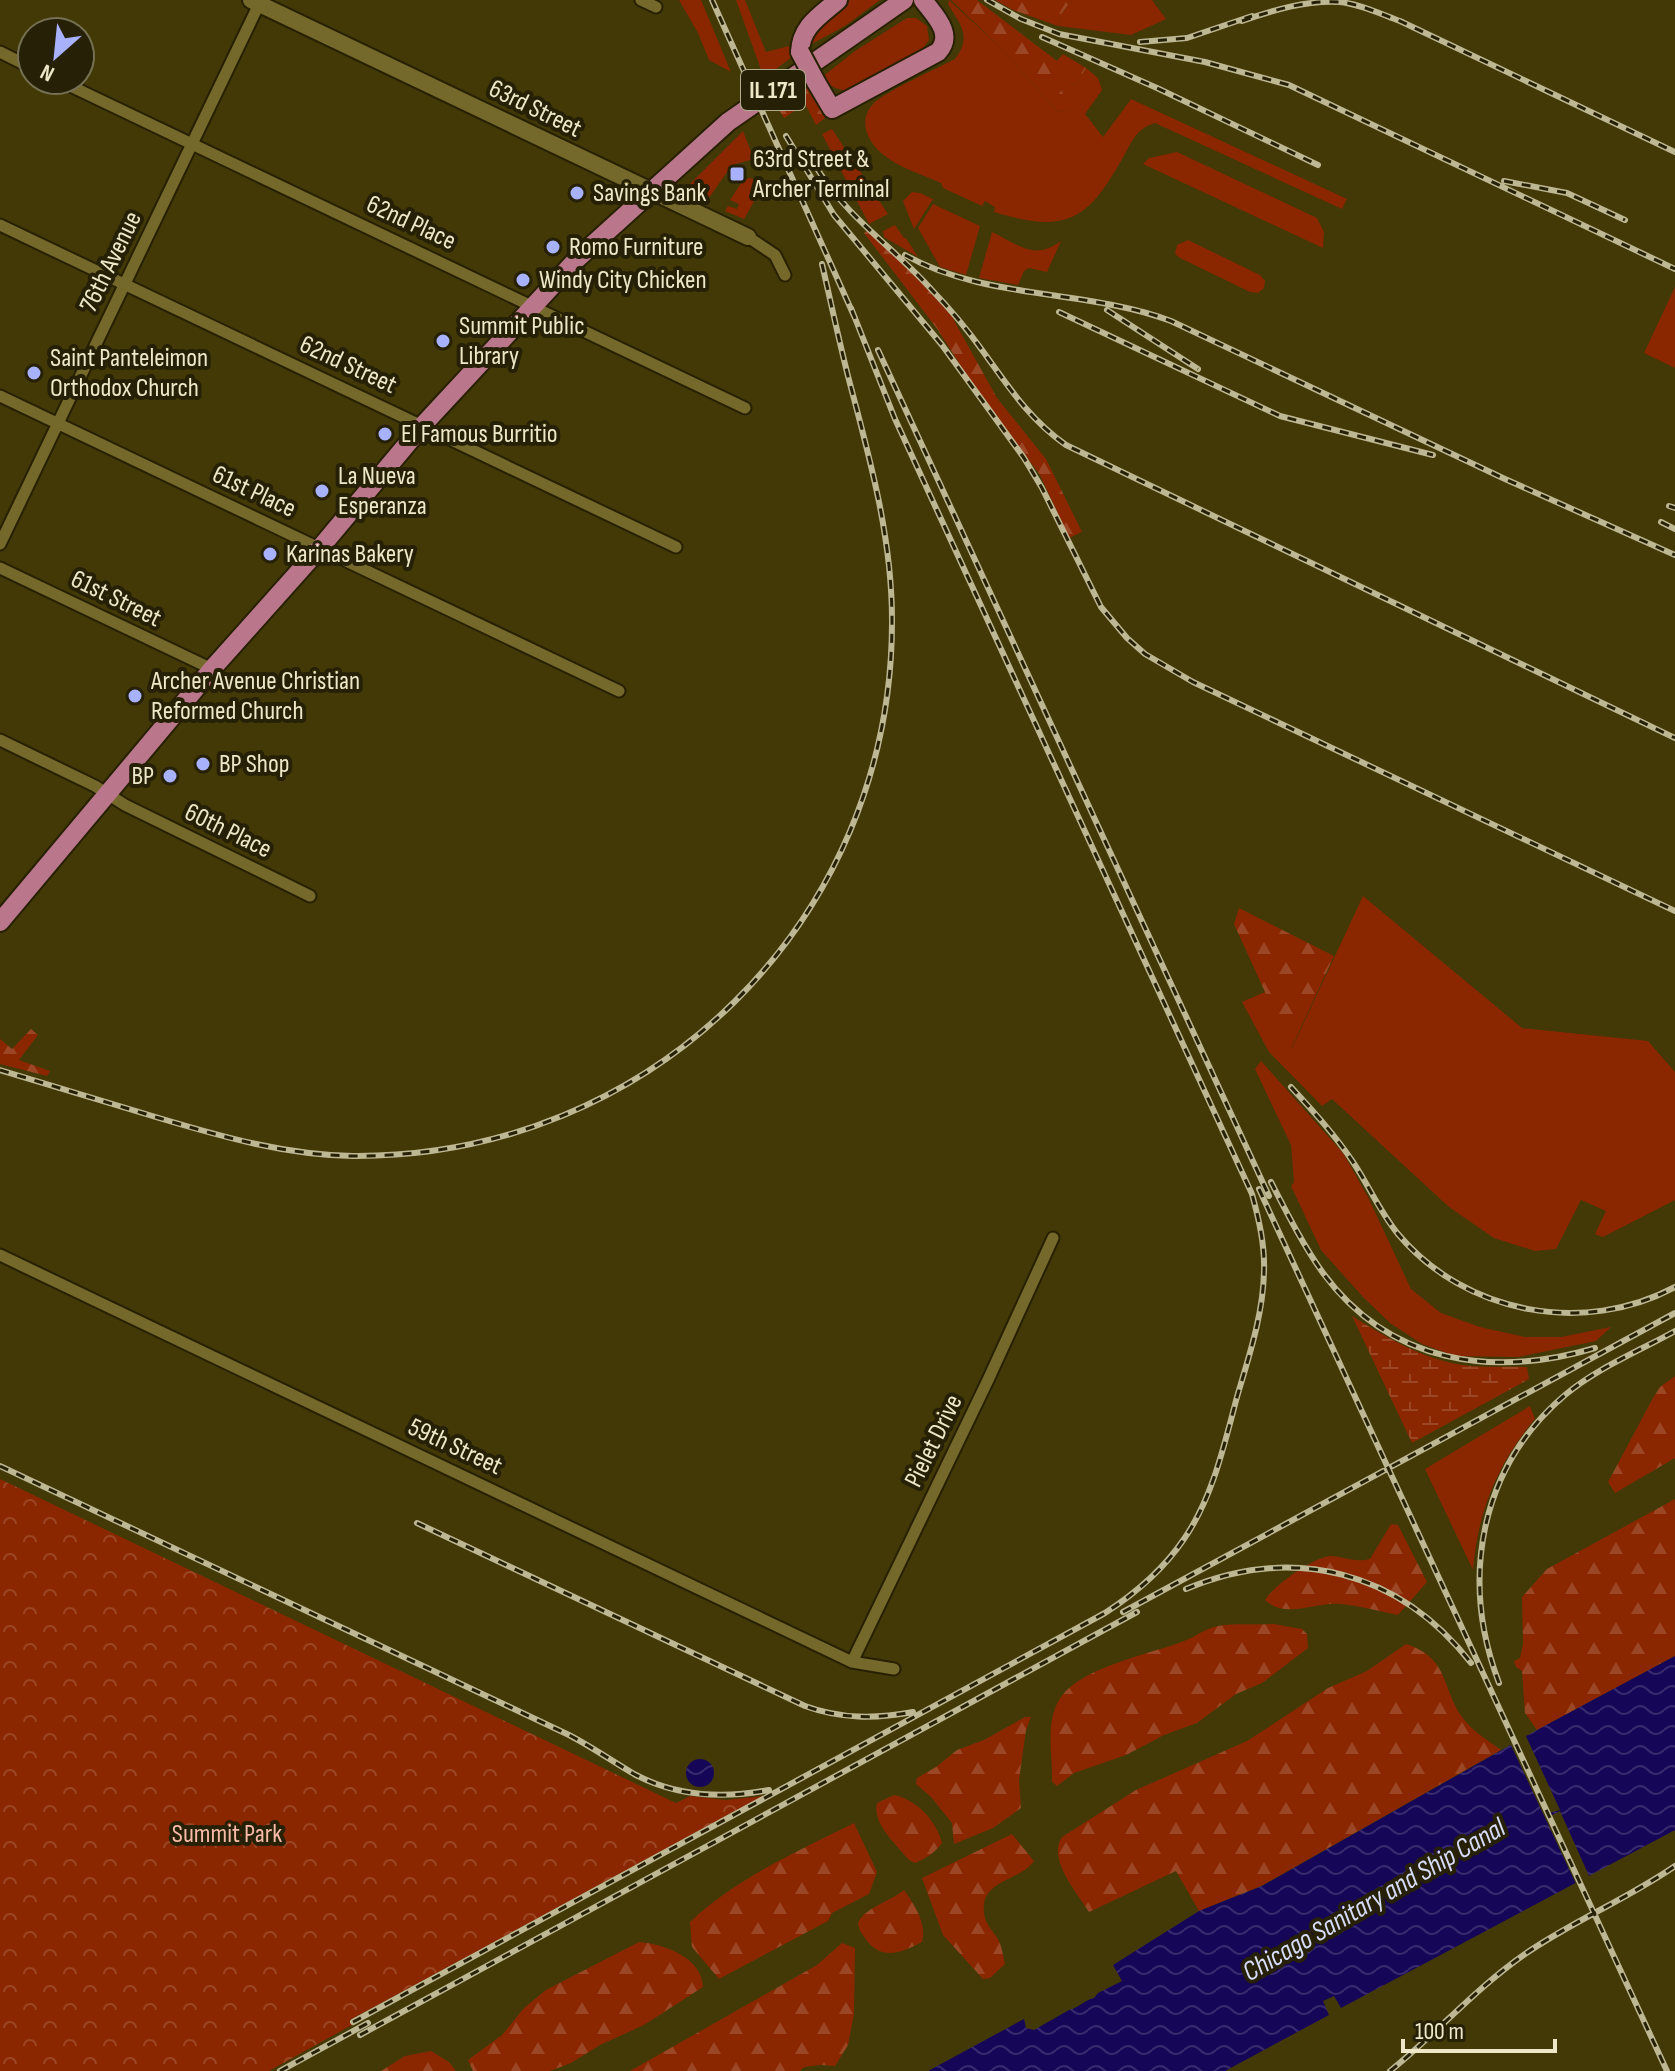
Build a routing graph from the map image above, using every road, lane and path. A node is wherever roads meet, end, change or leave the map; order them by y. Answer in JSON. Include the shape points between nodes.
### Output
{"nodes":[{"id":1,"x":641,"y":0,"type":"edge"},
{"id":2,"x":838,"y":0,"type":"edge"},
{"id":3,"x":904,"y":0,"type":"edge"},
{"id":4,"x":923,"y":0,"type":"edge"},
{"id":5,"x":257,"y":1,"type":"edge"},
{"id":6,"x":656,"y":7,"type":"dead end"},
{"id":7,"x":92,"y":96,"type":"edge"},
{"id":8,"x":192,"y":144,"type":"junction"},
{"id":9,"x":652,"y":191,"type":"junction"},
{"id":10,"x":0,"y":225,"type":"edge"},
{"id":11,"x":748,"y":237,"type":"joint"},
{"id":12,"x":785,"y":275,"type":"dead end"},
{"id":13,"x":125,"y":284,"type":"junction"},
{"id":14,"x":533,"y":306,"type":"junction"},
{"id":15,"x":0,"y":396,"type":"edge"},
{"id":16,"x":745,"y":408,"type":"dead end"},
{"id":17,"x":58,"y":423,"type":"junction"},
{"id":18,"x":423,"y":425,"type":"junction"},
{"id":19,"x":0,"y":544,"type":"edge"},
{"id":20,"x":676,"y":547,"type":"dead end"},
{"id":21,"x":320,"y":548,"type":"junction"},
{"id":22,"x":0,"y":568,"type":"edge"},
{"id":23,"x":212,"y":669,"type":"junction"},
{"id":24,"x":619,"y":691,"type":"dead end"},
{"id":25,"x":0,"y":740,"type":"edge"},
{"id":26,"x":108,"y":795,"type":"junction"},
{"id":27,"x":310,"y":896,"type":"dead end"},
{"id":28,"x":2,"y":916,"type":"edge"},
{"id":29,"x":1053,"y":1238,"type":"dead end"},
{"id":30,"x":0,"y":1255,"type":"edge"},
{"id":31,"x":852,"y":1662,"type":"junction"},
{"id":32,"x":894,"y":1669,"type":"dead end"}],
"edges":[{"from":1,"to":6,"type":"street"},
{"from":2,"to":4,"type":"main road","bridge":true,"via":[[807,27],[800,52],[832,109],[938,52],[945,42],[944,30]]},
{"from":3,"to":9,"type":"main road","number":"IL 171","via":[[728,122]]},
{"from":5,"to":8,"type":"street","name":"76th Avenue"},
{"from":5,"to":9,"type":"main road","name":"63rd Street"},
{"from":7,"to":8,"type":"street","name":"62nd Place"},
{"from":8,"to":13,"type":"street","name":"76th Avenue"},
{"from":8,"to":14,"type":"street","name":"62nd Place"},
{"from":9,"to":11,"type":"main road","name":"63rd Street"},
{"from":9,"to":14,"type":"main road","number":"IL 171"},
{"from":10,"to":13,"type":"street","name":"62nd Street"},
{"from":11,"to":12,"type":"street","name":"63rd Street","via":[[775,255]]},
{"from":13,"to":17,"type":"street","name":"76th Avenue"},
{"from":13,"to":18,"type":"street","name":"62nd Street"},
{"from":14,"to":16,"type":"street","name":"62nd Place"},
{"from":14,"to":18,"type":"main road","number":"IL 171"},
{"from":15,"to":17,"type":"street","name":"61st Place"},
{"from":17,"to":19,"type":"street","name":"76th Avenue"},
{"from":17,"to":21,"type":"street","name":"61st Place"},
{"from":18,"to":20,"type":"street","name":"62nd Street"},
{"from":18,"to":21,"type":"main road","number":"IL 171"},
{"from":21,"to":23,"type":"main road","number":"IL 171"},
{"from":21,"to":24,"type":"street","name":"61st Place"},
{"from":22,"to":23,"type":"street","name":"61st Street"},
{"from":23,"to":26,"type":"main road","number":"IL 171"},
{"from":25,"to":26,"type":"street","name":"60th Place"},
{"from":26,"to":27,"type":"street","name":"60th Place"},
{"from":26,"to":28,"type":"main road","number":"IL 171"},
{"from":29,"to":31,"type":"street","name":"Pielet Drive"},
{"from":30,"to":31,"type":"street","name":"59th Street"},
{"from":31,"to":32,"type":"street","name":"59th Street"}]}
